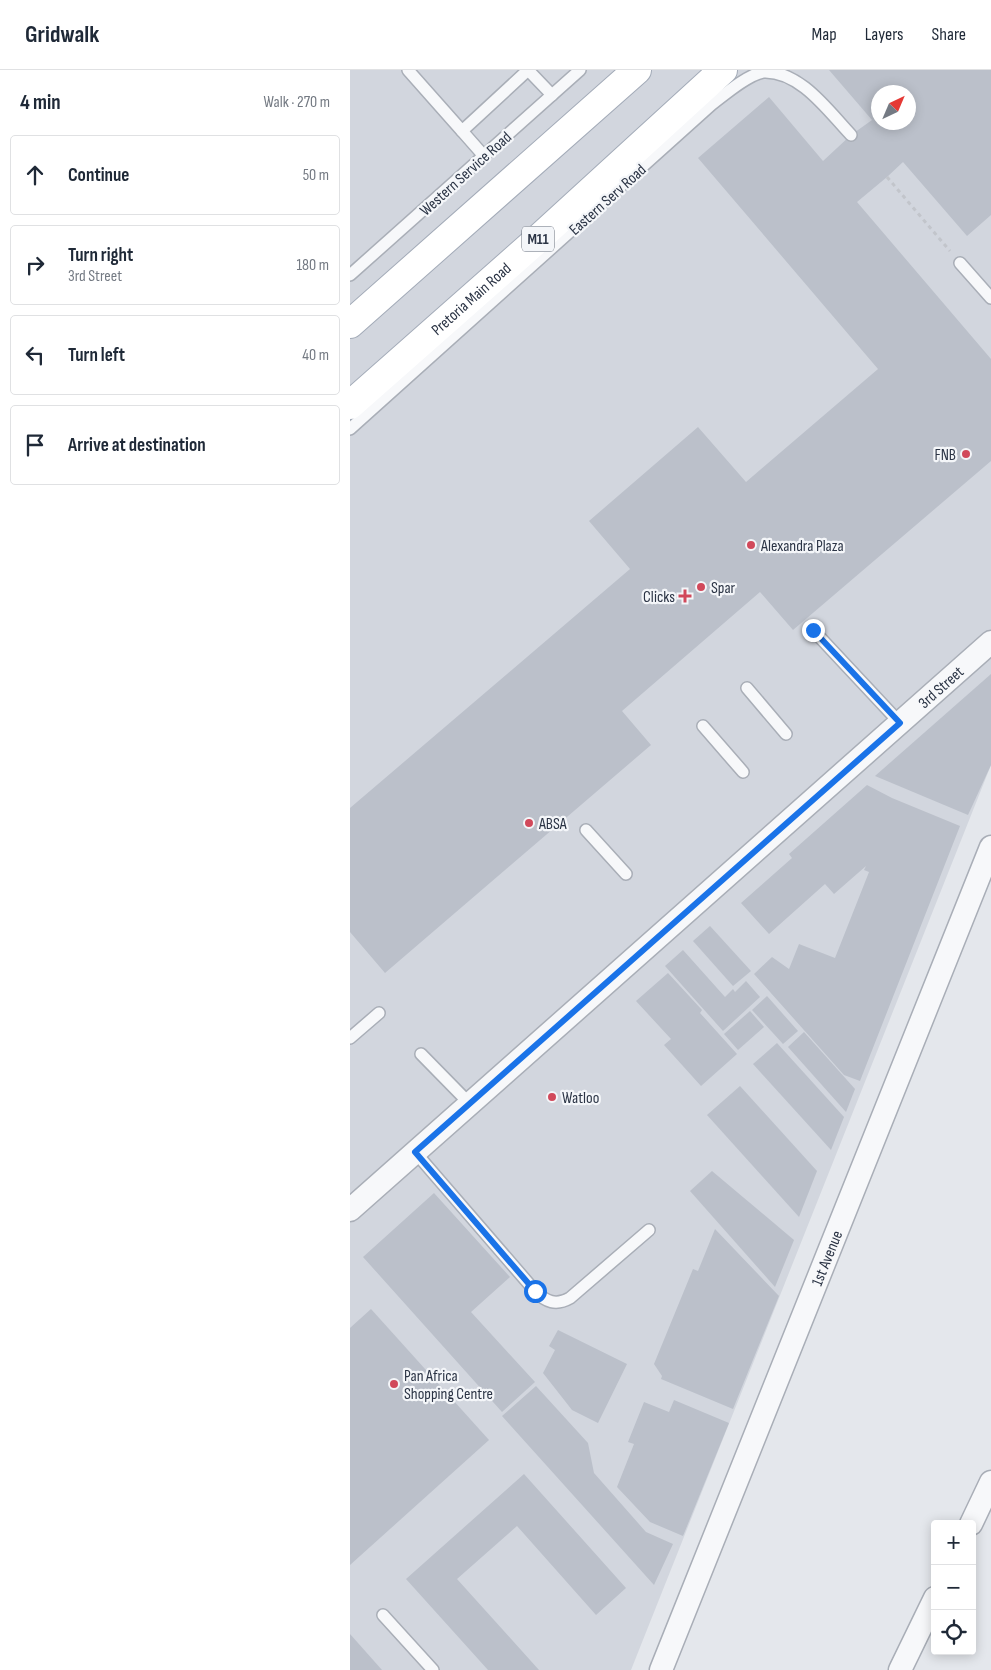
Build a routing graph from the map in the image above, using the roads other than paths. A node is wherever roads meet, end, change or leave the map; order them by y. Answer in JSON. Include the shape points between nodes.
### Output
{"nodes":[{"id":1,"x":408,"y":70,"type":"edge"},
{"id":2,"x":528,"y":70,"type":"edge"},
{"id":3,"x":580,"y":70,"type":"edge"},
{"id":4,"x":637,"y":70,"type":"edge"},
{"id":5,"x":723,"y":70,"type":"edge"},
{"id":6,"x":552,"y":95,"type":"junction"},
{"id":7,"x":462,"y":131,"type":"junction"},
{"id":8,"x":852,"y":135,"type":"dead end"},
{"id":9,"x":484,"y":156,"type":"junction"},
{"id":10,"x":960,"y":263,"type":"road end"},
{"id":11,"x":350,"y":275,"type":"edge"},
{"id":12,"x":991,"y":298,"type":"edge"},
{"id":13,"x":350,"y":324,"type":"edge"},
{"id":14,"x":350,"y":405,"type":"edge"},
{"id":15,"x":350,"y":429,"type":"edge"},
{"id":16,"x":813,"y":630,"type":"dead end"},
{"id":17,"x":991,"y":642,"type":"edge"},
{"id":18,"x":747,"y":688,"type":"dead end"},
{"id":19,"x":900,"y":723,"type":"junction"},
{"id":20,"x":703,"y":726,"type":"dead end"},
{"id":21,"x":786,"y":734,"type":"dead end"},
{"id":22,"x":743,"y":772,"type":"dead end"},
{"id":23,"x":586,"y":830,"type":"dead end"},
{"id":24,"x":991,"y":847,"type":"edge"},
{"id":25,"x":626,"y":874,"type":"dead end"},
{"id":26,"x":378,"y":1013,"type":"dead end"},
{"id":27,"x":350,"y":1038,"type":"edge"},
{"id":28,"x":421,"y":1054,"type":"dead end"},
{"id":29,"x":470,"y":1104,"type":"junction"},
{"id":30,"x":415,"y":1152,"type":"junction"},
{"id":31,"x":350,"y":1210,"type":"edge"},
{"id":32,"x":649,"y":1230,"type":"dead end"},
{"id":33,"x":991,"y":1482,"type":"edge"},
{"id":34,"x":973,"y":1520,"type":"edge"},
{"id":35,"x":931,"y":1606,"type":"edge"},
{"id":36,"x":383,"y":1615,"type":"dead end"},
{"id":37,"x":433,"y":1670,"type":"edge"},
{"id":38,"x":662,"y":1670,"type":"edge"},
{"id":39,"x":900,"y":1670,"type":"edge"}],
"edges":[{"from":1,"to":7,"type":"lane"},
{"from":2,"to":6,"type":"lane"},
{"from":2,"to":7,"type":"lane"},
{"from":3,"to":6,"type":"lane","name":"Western Service Road"},
{"from":4,"to":13,"type":"main road"},
{"from":5,"to":14,"type":"main road","name":"Pretoria Main Road","number":"M11"},
{"from":6,"to":9,"type":"lane","name":"Western Service Road"},
{"from":7,"to":9,"type":"lane"},
{"from":8,"to":15,"type":"lane","name":"Eastern Serv Road","via":[[802,83],[782,74],[763,72],[741,82]]},
{"from":9,"to":11,"type":"lane","name":"Western Service Road"},
{"from":10,"to":12,"type":"lane"},
{"from":16,"to":19,"type":"lane"},
{"from":17,"to":19,"type":"street","name":"3rd Street"},
{"from":18,"to":21,"type":"lane"},
{"from":19,"to":29,"type":"street","name":"3rd Street"},
{"from":20,"to":22,"type":"lane"},
{"from":23,"to":25,"type":"lane"},
{"from":24,"to":38,"type":"street","name":"1st Avenue"},
{"from":26,"to":27,"type":"lane"},
{"from":28,"to":29,"type":"lane"},
{"from":29,"to":30,"type":"street","name":"3rd Street"},
{"from":30,"to":31,"type":"street","name":"3rd Street"},
{"from":30,"to":32,"type":"lane","via":[[535,1291],[553,1302],[561,1303],[570,1298]]},
{"from":33,"to":34,"type":"street"},
{"from":35,"to":39,"type":"street"},
{"from":36,"to":37,"type":"lane"}]}
